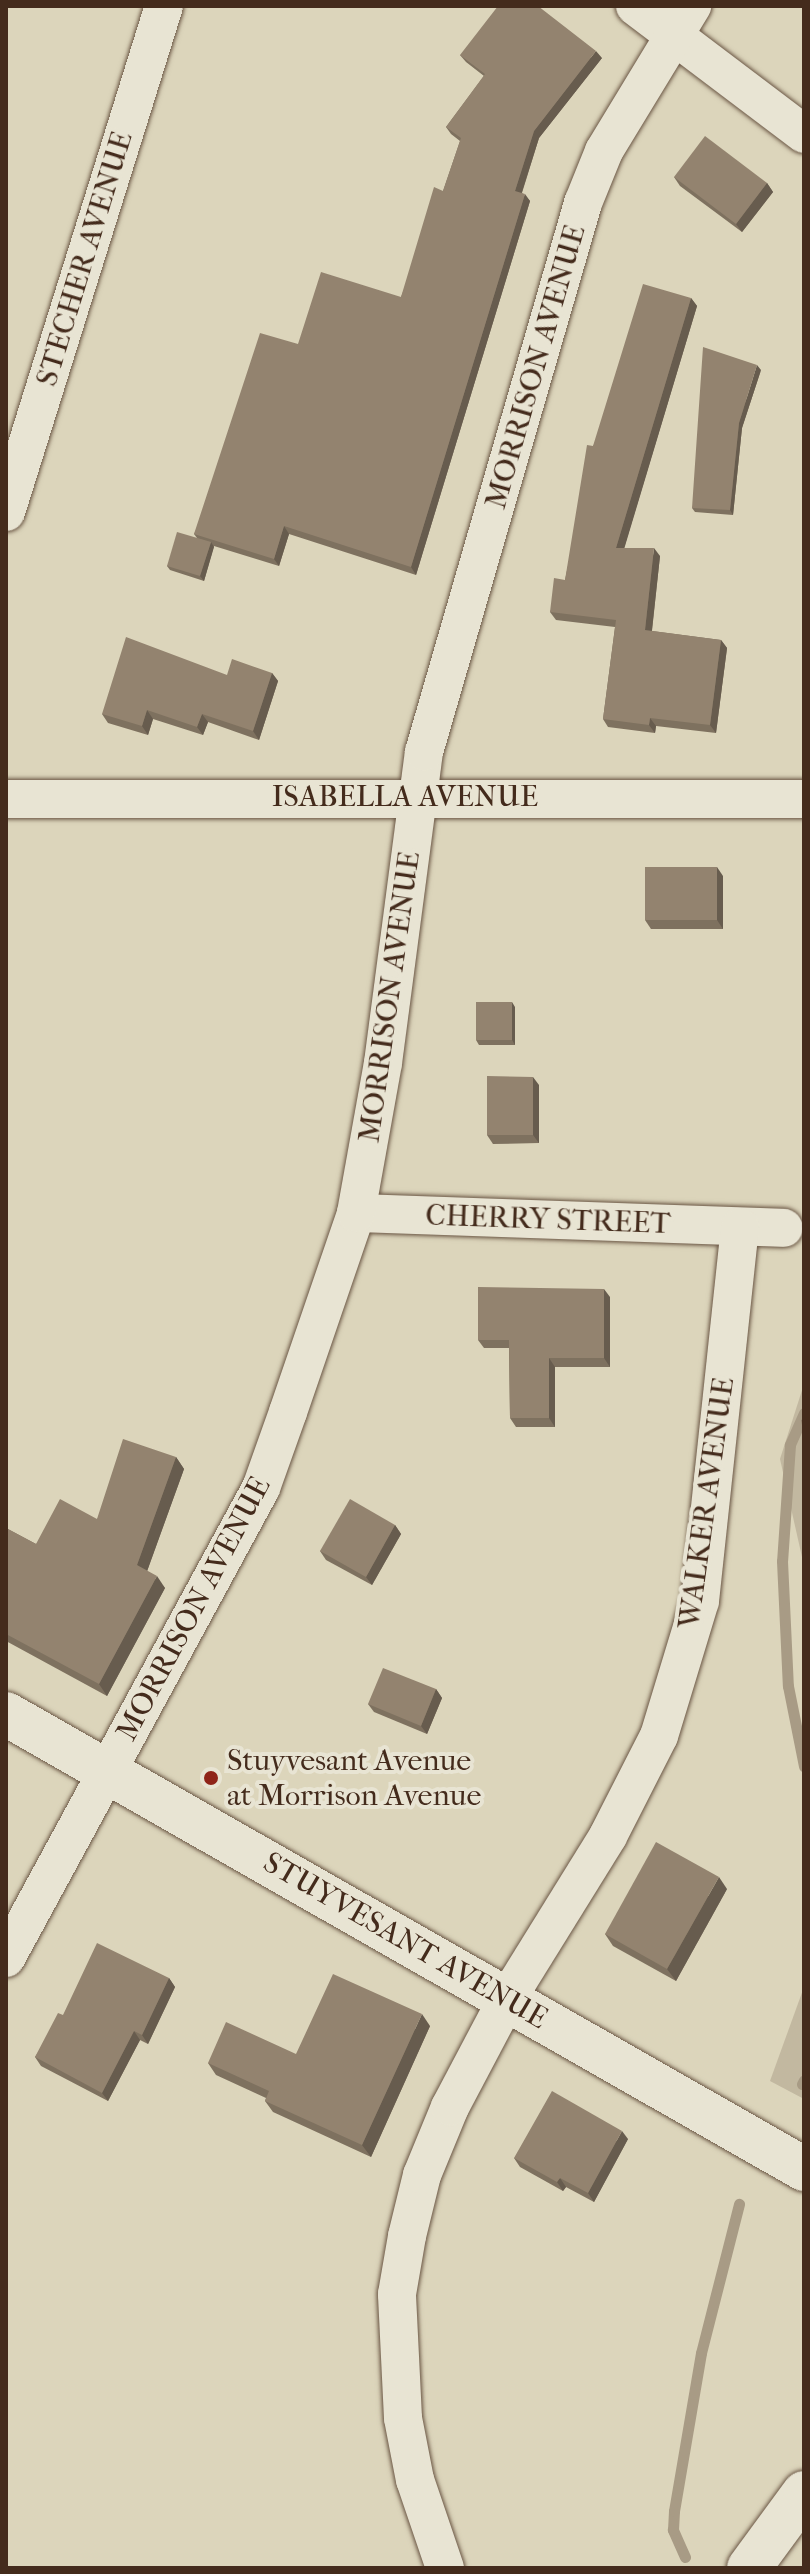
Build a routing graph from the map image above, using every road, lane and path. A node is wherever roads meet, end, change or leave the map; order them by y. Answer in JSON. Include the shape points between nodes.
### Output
{"nodes":[{"id":1,"x":164,"y":6,"type":"edge"},
{"id":2,"x":635,"y":6,"type":"edge"},
{"id":3,"x":682,"y":20,"type":"edge"},
{"id":4,"x":804,"y":134,"type":"edge"},
{"id":5,"x":6,"y":512,"type":"edge"},
{"id":6,"x":419,"y":795,"type":"junction"},
{"id":7,"x":6,"y":799,"type":"edge"},
{"id":8,"x":804,"y":799,"type":"edge"},
{"id":9,"x":356,"y":1213,"type":"junction"},
{"id":10,"x":740,"y":1227,"type":"junction"},
{"id":11,"x":784,"y":1228,"type":"dead end"},
{"id":12,"x":6,"y":1714,"type":"edge"},
{"id":13,"x":108,"y":1773,"type":"junction"},
{"id":14,"x":6,"y":1958,"type":"edge"},
{"id":15,"x":507,"y":1999,"type":"junction"},
{"id":16,"x":804,"y":2169,"type":"edge"},
{"id":17,"x":804,"y":2493,"type":"edge"},
{"id":18,"x":445,"y":2568,"type":"edge"},
{"id":19,"x":749,"y":2568,"type":"edge"}],
"edges":[{"from":1,"to":5,"type":"street","name":"STECHER AVENUE"},
{"from":2,"to":3,"type":"street"},
{"from":3,"to":4,"type":"street"},
{"from":3,"to":6,"type":"street","name":"MORRISON AVENUE","via":[[604,151],[583,203],[424,752]]},
{"from":6,"to":7,"type":"street","name":"ISABELLA AVENUE"},
{"from":6,"to":8,"type":"street","name":"ISABELLA AVENUE"},
{"from":6,"to":9,"type":"street","name":"MORRISON AVENUE","via":[[383,1063]]},
{"from":9,"to":10,"type":"street","name":"CHERRY STREET"},
{"from":9,"to":13,"type":"street","name":"MORRISON AVENUE","via":[[261,1488]]},
{"from":10,"to":11,"type":"street","name":"CHERRY STREET"},
{"from":10,"to":15,"type":"street","name":"WALKER AVENUE","via":[[712,1510],[700,1601],[683,1662],[659,1736],[632,1792]]},
{"from":12,"to":13,"type":"main road","name":"STUYVESANT AVENUE"},
{"from":13,"to":14,"type":"street","name":"MORRISON AVENUE"},
{"from":13,"to":15,"type":"main road","name":"STUYVESANT AVENUE"},
{"from":15,"to":16,"type":"main road","name":"STUYVESANT AVENUE"},
{"from":15,"to":18,"type":"street","name":"WALKER AVENUE","via":[[450,2107],[422,2175],[397,2294],[403,2418],[415,2480]]},
{"from":17,"to":19,"type":"main road"}]}
